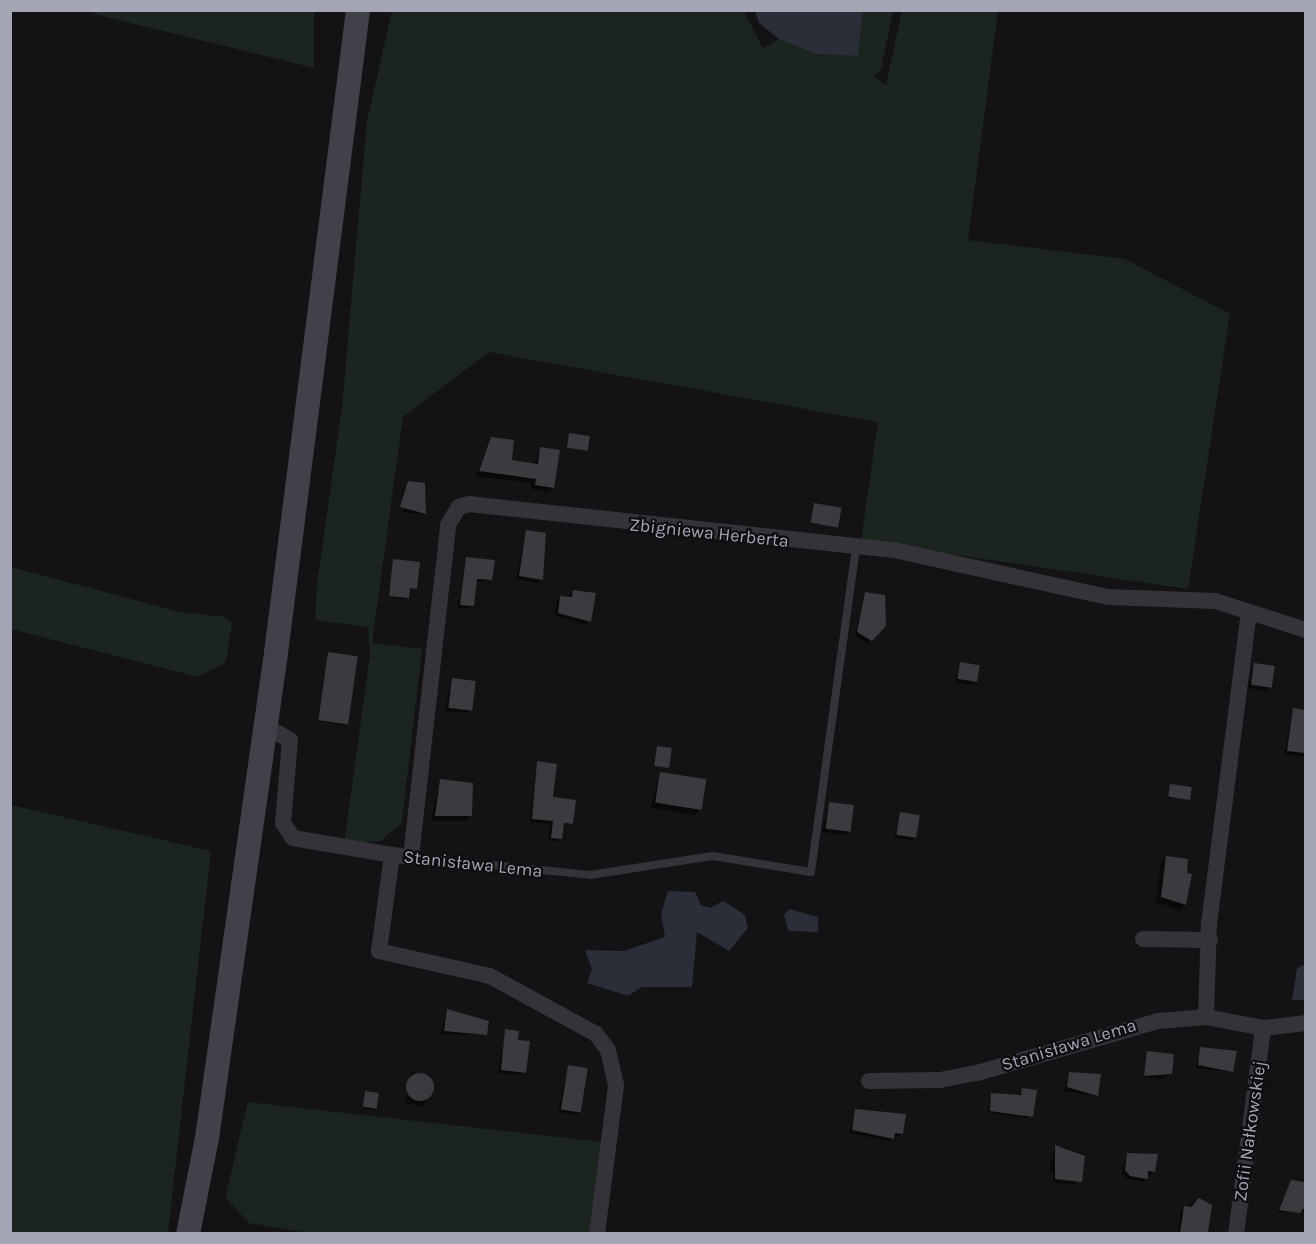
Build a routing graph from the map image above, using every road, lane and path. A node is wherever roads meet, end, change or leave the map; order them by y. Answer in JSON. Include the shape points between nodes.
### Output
{"nodes":[{"id":1,"x":358,"y":10,"type":"edge"},
{"id":2,"x":856,"y":548,"type":"junction"},
{"id":3,"x":1249,"y":612,"type":"junction"},
{"id":4,"x":1305,"y":630,"type":"edge"},
{"id":5,"x":262,"y":724,"type":"junction"},
{"id":6,"x":392,"y":855,"type":"junction"},
{"id":7,"x":411,"y":857,"type":"junction"},
{"id":8,"x":1143,"y":939,"type":"dead end"},
{"id":9,"x":1210,"y":940,"type":"junction"},
{"id":10,"x":1206,"y":1017,"type":"junction"},
{"id":11,"x":1305,"y":1023,"type":"edge"},
{"id":12,"x":1263,"y":1028,"type":"junction"},
{"id":13,"x":869,"y":1081,"type":"dead end"},
{"id":14,"x":207,"y":1138,"type":"junction"},
{"id":15,"x":188,"y":1233,"type":"edge"},
{"id":16,"x":202,"y":1233,"type":"edge"},
{"id":17,"x":597,"y":1233,"type":"edge"},
{"id":18,"x":1236,"y":1233,"type":"edge"}],
"edges":[{"from":1,"to":5,"type":"main road"},
{"from":2,"to":3,"type":"street","name":"Zbigniewa Herberta","via":[[894,550],[1108,597],[1215,601]]},
{"from":2,"to":7,"type":"lane","name":"Stanisława Lema","via":[[811,872],[712,856],[590,875]]},
{"from":2,"to":7,"type":"street","name":"Zbigniewa Herberta","via":[[469,504],[459,507],[448,525]]},
{"from":3,"to":4,"type":"street","name":"Zbigniewa Herberta"},
{"from":3,"to":9,"type":"street"},
{"from":5,"to":6,"type":"street","via":[[290,740],[283,824],[292,838]]},
{"from":5,"to":14,"type":"main road"},
{"from":6,"to":7,"type":"street","name":"Stanisława Lema"},
{"from":6,"to":17,"type":"street","name":"Stanisława Lema","via":[[379,951],[490,976],[596,1034],[608,1050],[616,1085]]},
{"from":8,"to":9,"type":"street"},
{"from":9,"to":10,"type":"street"},
{"from":10,"to":12,"type":"street","name":"Stanisława Lema"},
{"from":10,"to":13,"type":"street","name":"Stanisława Lema","via":[[1132,1024],[940,1080]]},
{"from":11,"to":12,"type":"street","name":"Stanisława Lema"},
{"from":12,"to":18,"type":"street","name":"Zofii Nałkowskiej"},
{"from":14,"to":15,"type":"main road"},
{"from":14,"to":16,"type":"main road"}]}
